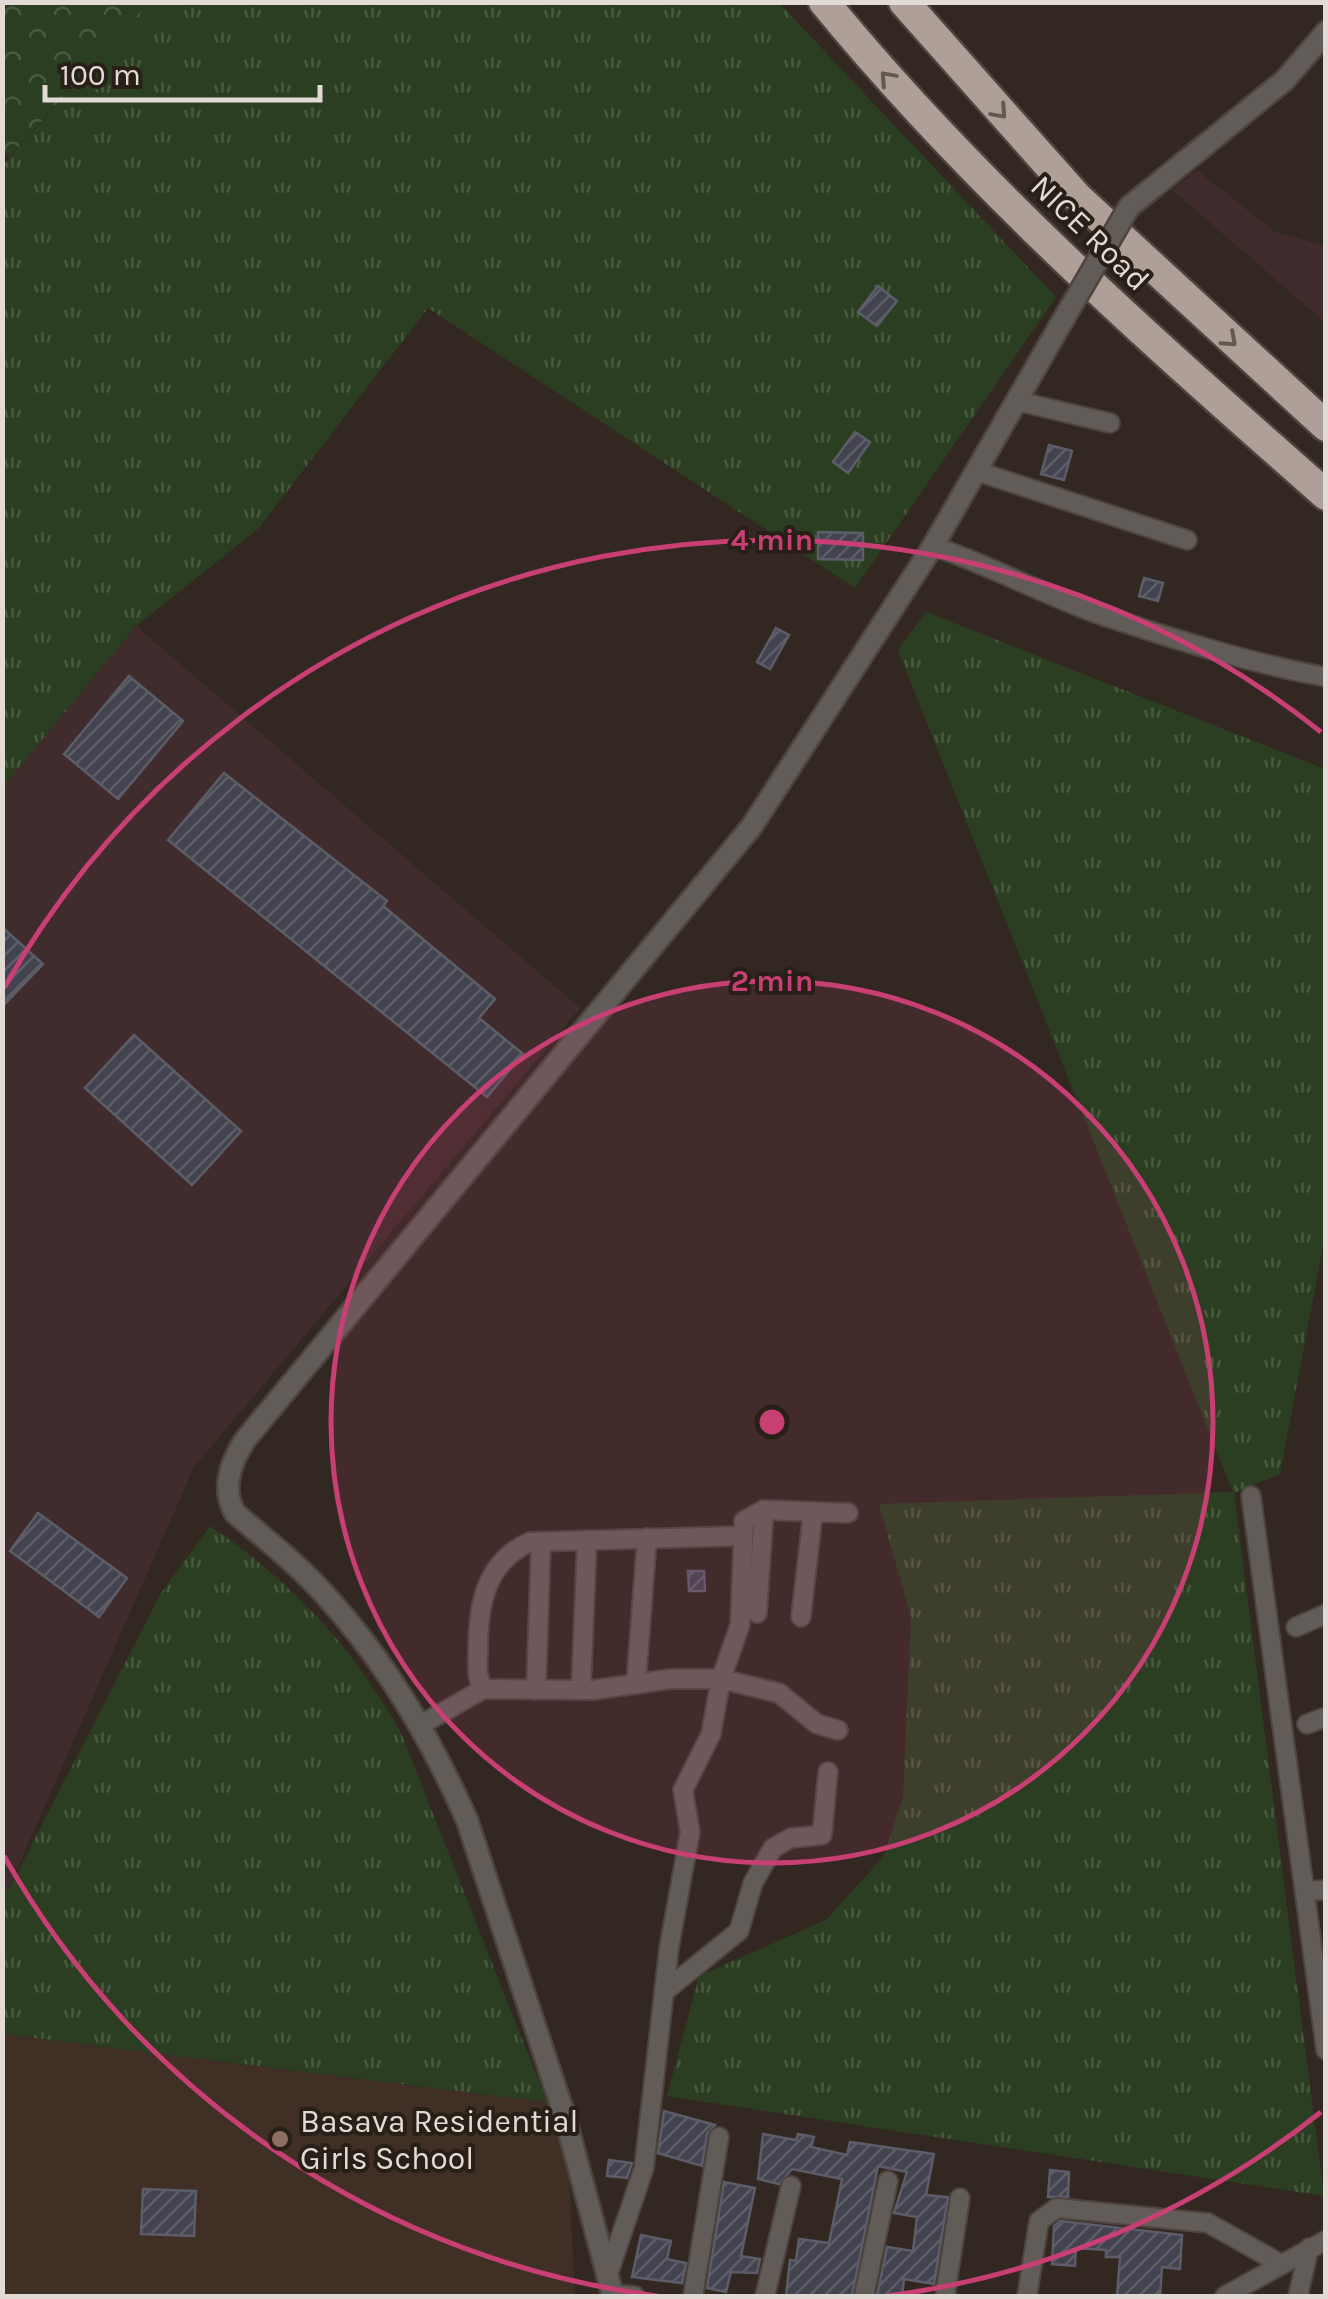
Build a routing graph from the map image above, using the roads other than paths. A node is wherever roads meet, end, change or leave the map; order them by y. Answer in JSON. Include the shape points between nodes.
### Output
{"nodes":[{"id":1,"x":824,"y":2,"type":"edge"},
{"id":2,"x":904,"y":2,"type":"edge"},
{"id":3,"x":1326,"y":32,"type":"edge"},
{"id":4,"x":1016,"y":401,"type":"junction"},
{"id":5,"x":1110,"y":424,"type":"dead end"},
{"id":6,"x":1326,"y":426,"type":"edge"},
{"id":7,"x":976,"y":471,"type":"junction"},
{"id":8,"x":1326,"y":495,"type":"edge"},
{"id":9,"x":1188,"y":540,"type":"dead end"},
{"id":10,"x":933,"y":546,"type":"junction"},
{"id":11,"x":1326,"y":678,"type":"edge"},
{"id":12,"x":1252,"y":1496,"type":"dead end"},
{"id":13,"x":764,"y":1510,"type":"junction"},
{"id":14,"x":813,"y":1512,"type":"junction"},
{"id":15,"x":848,"y":1513,"type":"dead end"},
{"id":16,"x":740,"y":1536,"type":"junction"},
{"id":17,"x":647,"y":1538,"type":"junction"},
{"id":18,"x":587,"y":1540,"type":"junction"},
{"id":19,"x":541,"y":1542,"type":"junction"},
{"id":20,"x":757,"y":1613,"type":"dead end"},
{"id":21,"x":1326,"y":1614,"type":"edge"},
{"id":22,"x":801,"y":1617,"type":"dead end"},
{"id":23,"x":1296,"y":1627,"type":"dead end"},
{"id":24,"x":720,"y":1679,"type":"junction"},
{"id":25,"x":636,"y":1684,"type":"junction"},
{"id":26,"x":484,"y":1689,"type":"junction"},
{"id":27,"x":536,"y":1690,"type":"junction"},
{"id":28,"x":581,"y":1690,"type":"junction"},
{"id":29,"x":1326,"y":1717,"type":"edge"},
{"id":30,"x":1306,"y":1724,"type":"dead end"},
{"id":31,"x":420,"y":1726,"type":"junction"},
{"id":32,"x":838,"y":1730,"type":"dead end"},
{"id":33,"x":828,"y":1772,"type":"dead end"},
{"id":34,"x":1326,"y":1890,"type":"edge"},
{"id":35,"x":1305,"y":1891,"type":"junction"},
{"id":36,"x":664,"y":1991,"type":"junction"},
{"id":37,"x":1322,"y":1996,"type":"edge"},
{"id":38,"x":1326,"y":2050,"type":"edge"},
{"id":39,"x":719,"y":2137,"type":"dead end"},
{"id":40,"x":888,"y":2181,"type":"dead end"},
{"id":41,"x":791,"y":2186,"type":"dead end"},
{"id":42,"x":960,"y":2198,"type":"dead end"},
{"id":43,"x":1317,"y":2244,"type":"edge"},
{"id":44,"x":1281,"y":2264,"type":"junction"},
{"id":45,"x":611,"y":2289,"type":"edge"},
{"id":46,"x":635,"y":2296,"type":"edge"},
{"id":47,"x":693,"y":2296,"type":"edge"},
{"id":48,"x":765,"y":2296,"type":"edge"},
{"id":49,"x":864,"y":2296,"type":"edge"},
{"id":50,"x":945,"y":2296,"type":"edge"},
{"id":51,"x":1027,"y":2296,"type":"edge"},
{"id":52,"x":1225,"y":2296,"type":"edge"},
{"id":53,"x":1298,"y":2296,"type":"edge"}],
"edges":[{"from":8,"to":1,"type":"highway","name":"NICE Road","one_way":true,"via":[[1028,223],[886,79]]},
{"from":2,"to":6,"type":"highway","name":"NICE Road","one_way":true,"via":[[1077,197]]},
{"from":3,"to":4,"type":"street","bridge":true,"via":[[1285,80],[1129,206]]},
{"from":4,"to":5,"type":"street"},
{"from":4,"to":7,"type":"street"},
{"from":7,"to":9,"type":"street"},
{"from":7,"to":10,"type":"street"},
{"from":10,"to":11,"type":"street","via":[[1104,616],[1232,659]]},
{"from":10,"to":31,"type":"street","via":[[752,826],[236,1454],[228,1492],[235,1513],[338,1608]]},
{"from":12,"to":35,"type":"street"},
{"from":13,"to":14,"type":"street"},
{"from":13,"to":16,"type":"street","via":[[749,1515]]},
{"from":13,"to":20,"type":"street"},
{"from":14,"to":15,"type":"street"},
{"from":14,"to":22,"type":"street"},
{"from":16,"to":17,"type":"street"},
{"from":16,"to":24,"type":"street","via":[[740,1626]]},
{"from":17,"to":18,"type":"street"},
{"from":17,"to":25,"type":"street"},
{"from":18,"to":19,"type":"street"},
{"from":18,"to":28,"type":"street"},
{"from":19,"to":26,"type":"street","via":[[519,1547],[480,1596],[478,1676]]},
{"from":19,"to":27,"type":"street"},
{"from":21,"to":23,"type":"street"},
{"from":24,"to":25,"type":"street"},
{"from":24,"to":32,"type":"street","via":[[780,1693],[817,1724]]},
{"from":24,"to":36,"type":"street","via":[[711,1734],[684,1790],[690,1832]]},
{"from":25,"to":28,"type":"street"},
{"from":26,"to":27,"type":"street"},
{"from":26,"to":31,"type":"street"},
{"from":27,"to":28,"type":"street"},
{"from":29,"to":30,"type":"street"},
{"from":31,"to":45,"type":"street","via":[[467,1820],[564,2117]]},
{"from":33,"to":36,"type":"street","via":[[822,1835],[774,1848],[752,1883],[739,1930]]},
{"from":34,"to":35,"type":"street"},
{"from":35,"to":37,"type":"street"},
{"from":36,"to":45,"type":"street","via":[[644,2168]]},
{"from":37,"to":38,"type":"street"},
{"from":39,"to":47,"type":"street"},
{"from":40,"to":49,"type":"street"},
{"from":41,"to":48,"type":"street"},
{"from":42,"to":50,"type":"street"},
{"from":43,"to":44,"type":"street"},
{"from":43,"to":53,"type":"street"},
{"from":44,"to":51,"type":"street","via":[[1208,2223],[1057,2208],[1039,2221]]},
{"from":44,"to":52,"type":"street"},
{"from":45,"to":46,"type":"street"}]}
